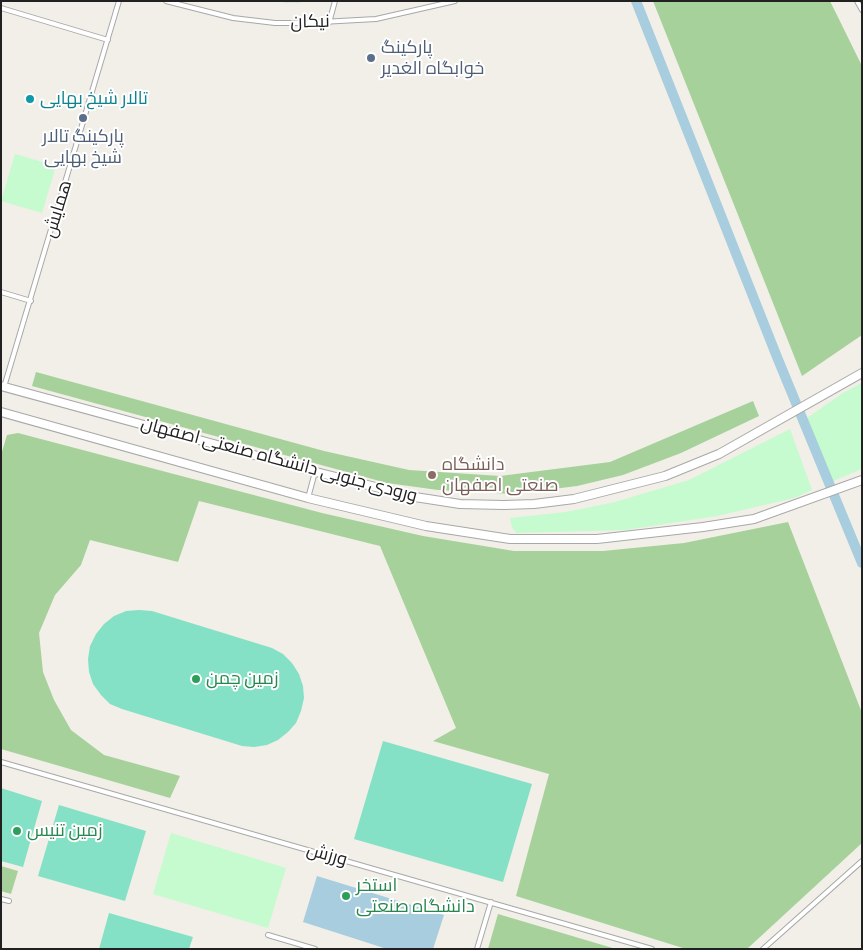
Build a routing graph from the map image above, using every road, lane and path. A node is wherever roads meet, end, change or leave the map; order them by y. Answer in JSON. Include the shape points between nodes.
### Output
{"nodes":[{"id":1,"x":120,"y":1,"type":"edge"},
{"id":2,"x":166,"y":1,"type":"edge"},
{"id":3,"x":335,"y":1,"type":"edge"},
{"id":4,"x":455,"y":1,"type":"edge"},
{"id":5,"x":858,"y":1,"type":"edge"},
{"id":6,"x":1,"y":8,"type":"edge"},
{"id":7,"x":862,"y":10,"type":"edge"},
{"id":8,"x":329,"y":23,"type":"junction"},
{"id":9,"x":108,"y":40,"type":"junction"},
{"id":10,"x":1,"y":292,"type":"edge"},
{"id":11,"x":31,"y":301,"type":"junction"},
{"id":12,"x":862,"y":373,"type":"edge"},
{"id":13,"x":3,"y":387,"type":"edge"},
{"id":14,"x":1,"y":412,"type":"edge"},
{"id":15,"x":315,"y":472,"type":"junction"},
{"id":16,"x":862,"y":480,"type":"edge"},
{"id":17,"x":308,"y":498,"type":"junction"},
{"id":18,"x":1,"y":762,"type":"edge"},
{"id":19,"x":862,"y":861,"type":"edge"},
{"id":20,"x":1,"y":899,"type":"edge"},
{"id":21,"x":9,"y":901,"type":"dead end"},
{"id":22,"x":491,"y":902,"type":"junction"},
{"id":23,"x":268,"y":935,"type":"dead end"},
{"id":24,"x":315,"y":949,"type":"edge"},
{"id":25,"x":477,"y":949,"type":"edge"},
{"id":26,"x":652,"y":949,"type":"edge"},
{"id":27,"x":763,"y":949,"type":"edge"}],
"edges":[{"from":1,"to":9,"type":"lane","name":"همایش"},
{"from":2,"to":8,"type":"lane","name":"نیکان","via":[[233,18],[275,23]]},
{"from":3,"to":8,"type":"lane"},
{"from":4,"to":8,"type":"lane","name":"نیکان","via":[[376,19]]},
{"from":5,"to":7,"type":"lane"},
{"from":6,"to":9,"type":"lane"},
{"from":9,"to":11,"type":"lane","name":"همایش"},
{"from":10,"to":11,"type":"lane"},
{"from":11,"to":13,"type":"lane","name":"همایش"},
{"from":12,"to":15,"type":"street","name":"ورودی جنوبی دانشگاه صنعتی اصفهان","via":[[719,454],[665,476],[585,497],[534,504],[460,504],[416,497]]},
{"from":13,"to":15,"type":"street","name":"ورودی جنوبی دانشگاه صنعتی اصفهان"},
{"from":14,"to":17,"type":"street","name":"ورودی جنوبی دانشگاه صنعتی اصفهان"},
{"from":15,"to":17,"type":"lane"},
{"from":16,"to":17,"type":"street","name":"ورودی جنوبی دانشگاه صنعتی اصفهان","via":[[754,519],[597,539],[510,539],[426,526]]},
{"from":18,"to":22,"type":"lane","name":"ورزش"},
{"from":19,"to":27,"type":"lane"},
{"from":20,"to":21,"type":"lane"},
{"from":22,"to":25,"type":"lane"},
{"from":22,"to":26,"type":"lane","name":"ورزش"},
{"from":23,"to":24,"type":"lane"}]}
